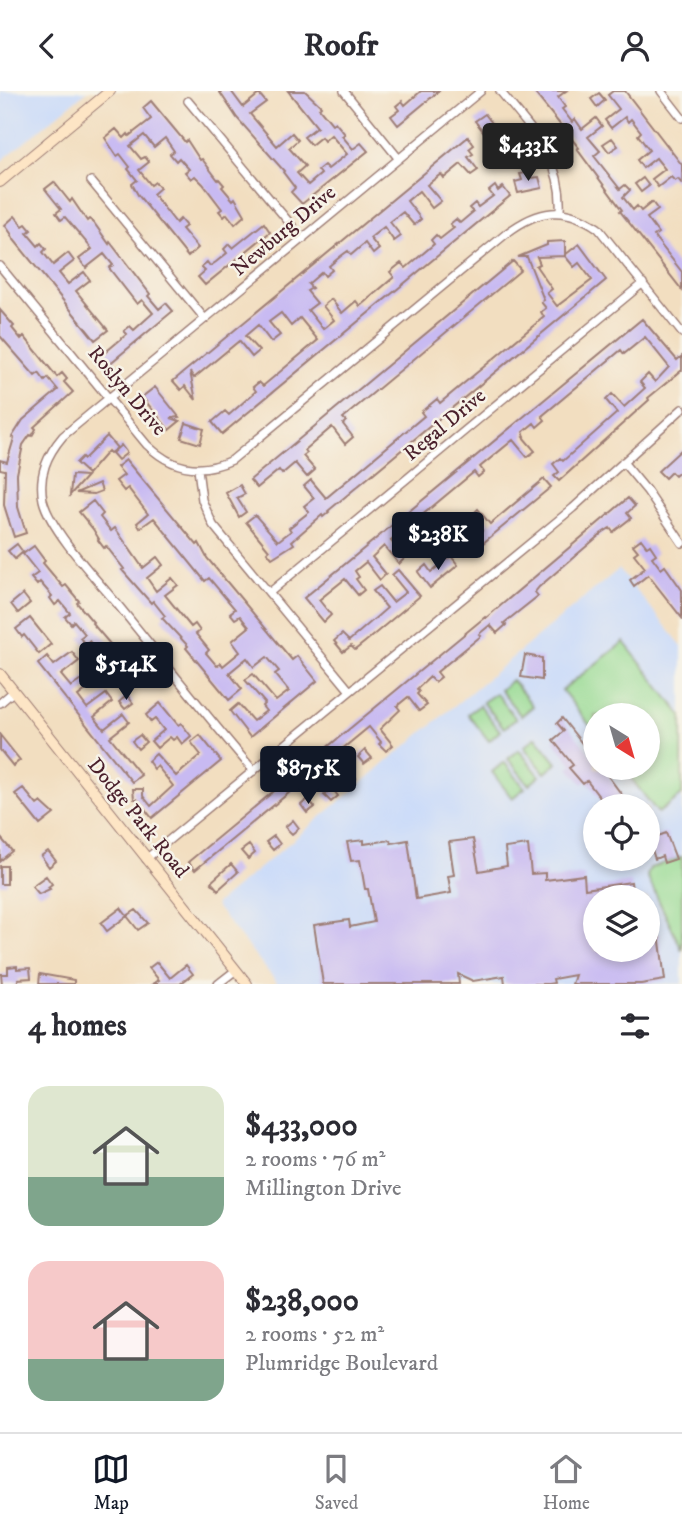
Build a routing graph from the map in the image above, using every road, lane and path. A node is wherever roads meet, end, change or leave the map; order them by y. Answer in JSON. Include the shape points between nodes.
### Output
{"nodes":[{"id":1,"x":110,"y":91,"type":"edge"},
{"id":2,"x":344,"y":91,"type":"edge"},
{"id":3,"x":481,"y":91,"type":"edge"},
{"id":4,"x":500,"y":91,"type":"edge"},
{"id":5,"x":661,"y":91,"type":"edge"},
{"id":6,"x":188,"y":101,"type":"dead end"},
{"id":7,"x":682,"y":118,"type":"edge"},
{"id":8,"x":399,"y":159,"type":"junction"},
{"id":9,"x":91,"y":181,"type":"dead end"},
{"id":10,"x":0,"y":182,"type":"edge"},
{"id":11,"x":560,"y":211,"type":"junction"},
{"id":12,"x":303,"y":239,"type":"junction"},
{"id":13,"x":0,"y":266,"type":"edge"},
{"id":14,"x":643,"y":283,"type":"junction"},
{"id":15,"x":205,"y":319,"type":"junction"},
{"id":16,"x":682,"y":333,"type":"edge"},
{"id":17,"x":110,"y":398,"type":"junction"},
{"id":18,"x":682,"y":408,"type":"edge"},
{"id":19,"x":623,"y":462,"type":"junction"},
{"id":20,"x":198,"y":469,"type":"junction"},
{"id":21,"x":682,"y":543,"type":"edge"},
{"id":22,"x":269,"y":593,"type":"junction"},
{"id":23,"x":0,"y":674,"type":"edge"},
{"id":24,"x":14,"y":691,"type":"junction"},
{"id":25,"x":350,"y":691,"type":"junction"},
{"id":26,"x":0,"y":703,"type":"edge"},
{"id":27,"x":254,"y":771,"type":"junction"},
{"id":28,"x":146,"y":859,"type":"junction"},
{"id":29,"x":236,"y":970,"type":"junction"},
{"id":30,"x":218,"y":984,"type":"edge"},
{"id":31,"x":247,"y":984,"type":"edge"}],
"edges":[{"from":1,"to":10,"type":"street"},
{"from":2,"to":8,"type":"street"},
{"from":3,"to":8,"type":"street","name":"Newburg Drive"},
{"from":4,"to":11,"type":"street","via":[[550,155],[559,181]]},
{"from":5,"to":7,"type":"street"},
{"from":6,"to":12,"type":"street"},
{"from":8,"to":12,"type":"street","name":"Newburg Drive"},
{"from":9,"to":15,"type":"street"},
{"from":11,"to":14,"type":"street","via":[[598,228]]},
{"from":11,"to":20,"type":"street","via":[[522,222],[246,450],[218,466]]},
{"from":12,"to":15,"type":"street","name":"Newburg Drive"},
{"from":13,"to":17,"type":"street","name":"Roslyn Drive"},
{"from":14,"to":16,"type":"street"},
{"from":14,"to":22,"type":"street","name":"Regal Drive"},
{"from":15,"to":17,"type":"street","name":"Newburg Drive"},
{"from":17,"to":20,"type":"street","name":"Roslyn Drive","via":[[154,452],[183,468]]},
{"from":17,"to":27,"type":"street","name":"Newburg Drive","via":[[63,436],[50,454],[42,482],[44,505],[86,566]]},
{"from":18,"to":19,"type":"street"},
{"from":19,"to":21,"type":"street"},
{"from":19,"to":25,"type":"street"},
{"from":20,"to":22,"type":"street","via":[[202,500],[213,525]]},
{"from":22,"to":25,"type":"street"},
{"from":23,"to":24,"type":"street","name":"Dodge Park Road"},
{"from":24,"to":26,"type":"street"},
{"from":24,"to":28,"type":"street","name":"Dodge Park Road"},
{"from":25,"to":27,"type":"street"},
{"from":27,"to":28,"type":"street"},
{"from":28,"to":29,"type":"street","name":"Dodge Park Road"},
{"from":29,"to":30,"type":"street"},
{"from":29,"to":31,"type":"street","name":"Dodge Park Road"}]}
